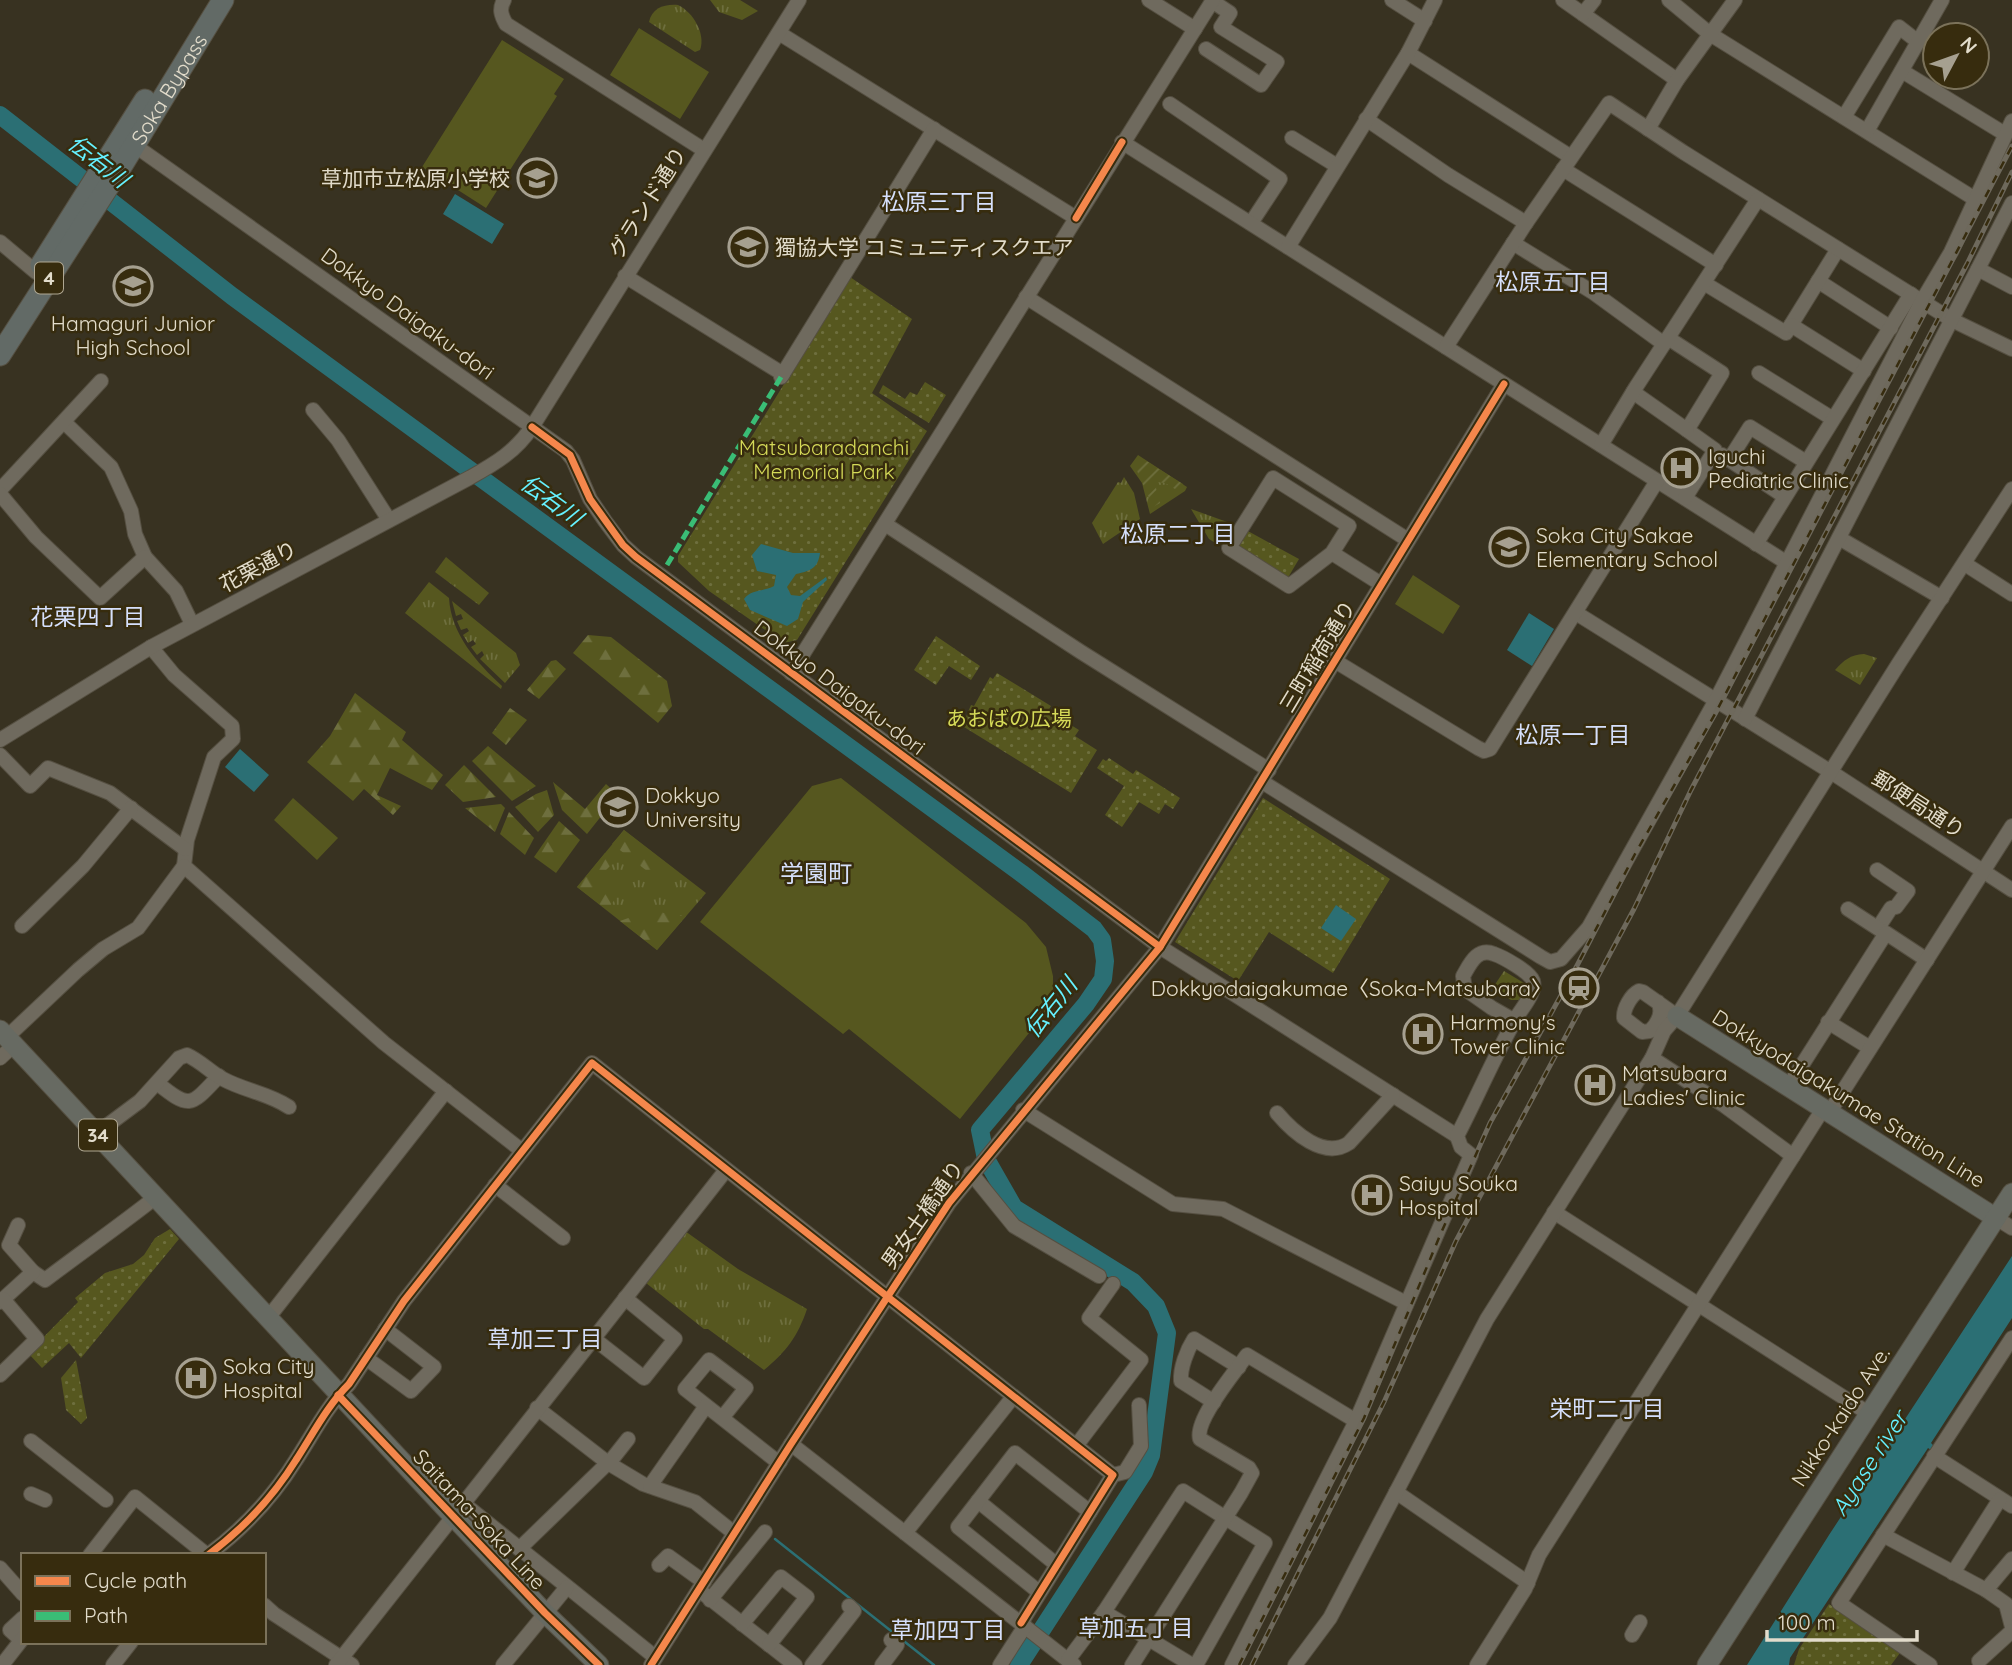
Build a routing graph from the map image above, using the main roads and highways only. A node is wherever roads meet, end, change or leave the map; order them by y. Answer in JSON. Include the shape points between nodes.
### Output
{"nodes":[{"id":1,"x":208,"y":0,"type":"edge"},
{"id":2,"x":223,"y":0,"type":"edge"},
{"id":3,"x":129,"y":140,"type":"junction"},
{"id":4,"x":92,"y":197,"type":"junction"},
{"id":5,"x":0,"y":329,"type":"edge"},
{"id":6,"x":0,"y":355,"type":"edge"},
{"id":7,"x":1668,"y":1017,"type":"road end"},
{"id":8,"x":5,"y":1042,"type":"edge"},
{"id":9,"x":2012,"y":1193,"type":"edge"},
{"id":10,"x":2004,"y":1223,"type":"edge"},
{"id":11,"x":599,"y":1665,"type":"edge"},
{"id":12,"x":1707,"y":1665,"type":"edge"}],
"edges":[{"from":1,"to":3,"type":"highway","name":"Soka Bypass","number":"4"},
{"from":2,"to":3,"type":"highway","name":"Soka Bypass","number":"4"},
{"from":3,"to":4,"type":"highway","name":"Soka Bypass","number":"4"},
{"from":4,"to":5,"type":"highway","name":"Soka Bypass","number":"4"},
{"from":4,"to":6,"type":"highway","name":"Soka Bypass","number":"4"},
{"from":7,"to":10,"type":"main road","name":"Dokkyodaigakumae Station Line"},
{"from":8,"to":11,"type":"main road","name":"Saitama-Soka Line","number":"34","via":[[97,1133],[338,1395],[459,1511],[545,1614]]},
{"from":9,"to":10,"type":"main road","name":"Nikko-kaido Ave."},
{"from":10,"to":12,"type":"main road","name":"Nikko-kaido Ave.","via":[[1868,1413]]}]}
